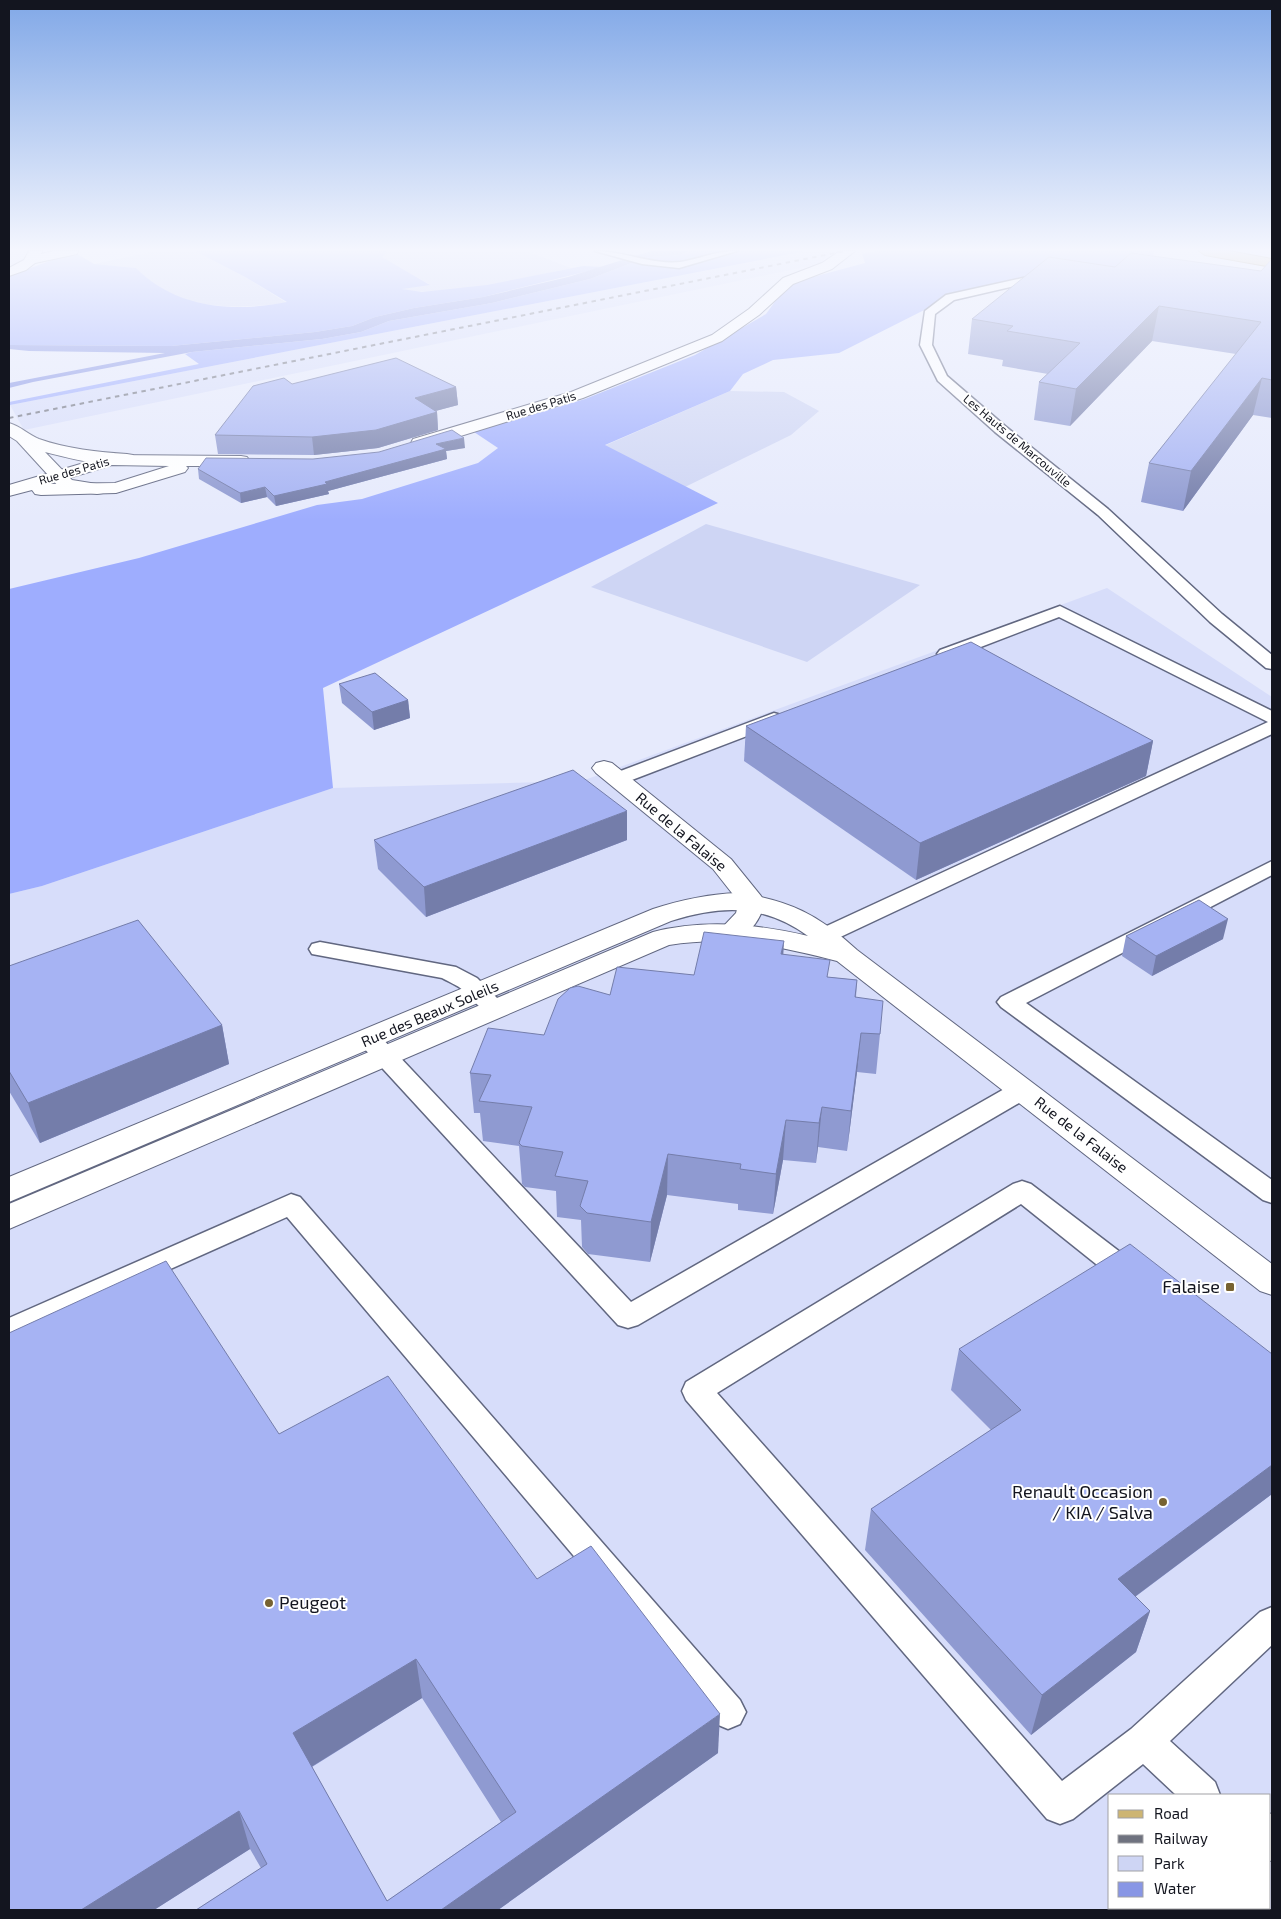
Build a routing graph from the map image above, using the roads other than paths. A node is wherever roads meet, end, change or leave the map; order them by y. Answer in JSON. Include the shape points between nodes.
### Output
{"nodes":[{"id":1,"x":711,"y":341,"type":"edge"},
{"id":2,"x":926,"y":341,"type":"edge"},
{"id":3,"x":9,"y":428,"type":"edge"},
{"id":4,"x":25,"y":440,"type":"junction"},
{"id":5,"x":406,"y":447,"type":"edge"},
{"id":6,"x":130,"y":459,"type":"junction"},
{"id":7,"x":230,"y":461,"type":"junction"},
{"id":8,"x":260,"y":462,"type":"edge"},
{"id":9,"x":57,"y":475,"type":"junction"},
{"id":10,"x":146,"y":479,"type":"junction"},
{"id":11,"x":97,"y":489,"type":"junction"},
{"id":12,"x":9,"y":492,"type":"edge"},
{"id":13,"x":931,"y":660,"type":"edge"},
{"id":14,"x":1272,"y":664,"type":"edge"},
{"id":15,"x":794,"y":712,"type":"edge"},
{"id":16,"x":1272,"y":718,"type":"edge"},
{"id":17,"x":1272,"y":727,"type":"edge"},
{"id":18,"x":610,"y":774,"type":"joint"},
{"id":19,"x":1272,"y":867,"type":"edge"},
{"id":20,"x":752,"y":902,"type":"junction"},
{"id":21,"x":731,"y":932,"type":"junction"},
{"id":22,"x":826,"y":935,"type":"junction"},
{"id":23,"x":320,"y":949,"type":"dead end"},
{"id":24,"x":847,"y":956,"type":"junction"},
{"id":25,"x":890,"y":989,"type":"joint"},
{"id":26,"x":488,"y":1001,"type":"junction"},
{"id":27,"x":377,"y":1048,"type":"junction"},
{"id":28,"x":1022,"y":1090,"type":"junction"},
{"id":29,"x":9,"y":1190,"type":"edge"},
{"id":30,"x":1272,"y":1193,"type":"edge"},
{"id":31,"x":9,"y":1217,"type":"edge"},
{"id":32,"x":1272,"y":1282,"type":"edge"},
{"id":33,"x":1155,"y":1295,"type":"edge"},
{"id":34,"x":9,"y":1330,"type":"edge"},
{"id":35,"x":1272,"y":1623,"type":"edge"},
{"id":36,"x":728,"y":1712,"type":"dead end"},
{"id":37,"x":1144,"y":1740,"type":"junction"},
{"id":38,"x":1201,"y":1794,"type":"edge"}],
"edges":[{"from":1,"to":5,"type":"street","name":"Rue des Patis","via":[[577,395]]},
{"from":2,"to":14,"type":"lane","name":"Les Hauts de Marcouville","via":[[942,378],[1103,512],[1216,618]]},
{"from":3,"to":4,"type":"street"},
{"from":4,"to":6,"type":"street","via":[[96,458]]},
{"from":4,"to":9,"type":"street"},
{"from":6,"to":7,"type":"street","name":"Rue des Patis"},
{"from":6,"to":9,"type":"street","name":"Rue des Patis","via":[[111,460]]},
{"from":6,"to":10,"type":"street","via":[[157,466],[158,471]]},
{"from":7,"to":8,"type":"street","name":"Rue des Patis"},
{"from":7,"to":10,"type":"street","name":"Rue des Patis","via":[[184,467]]},
{"from":9,"to":11,"type":"street","via":[[70,486]]},
{"from":9,"to":12,"type":"street","name":"Rue des Patis"},
{"from":10,"to":11,"type":"street","name":"Rue des Patis"},
{"from":11,"to":12,"type":"street","name":"Rue des Patis"},
{"from":13,"to":16,"type":"lane","via":[[1060,611]]},
{"from":15,"to":18,"type":"lane"},
{"from":17,"to":22,"type":"lane"},
{"from":18,"to":20,"type":"street","name":"Rue de la Falaise","via":[[722,864]]},
{"from":19,"to":30,"type":"lane","via":[[1009,1002]]},
{"from":20,"to":21,"type":"street","via":[[748,916]]},
{"from":20,"to":22,"type":"street","name":"Rue des Beaux Soleils","via":[[789,912]]},
{"from":20,"to":26,"type":"street","name":"Rue des Beaux Soleils","via":[[708,902],[674,910]]},
{"from":21,"to":24,"type":"street","name":"Rue des Beaux Soleils","via":[[788,939]]},
{"from":21,"to":26,"type":"street","name":"Rue des Beaux Soleils","via":[[664,938]]},
{"from":22,"to":24,"type":"street","name":"Rue des Beaux Soleils"},
{"from":23,"to":26,"type":"lane","via":[[448,972],[462,978]]},
{"from":24,"to":25,"type":"street","name":"Rue des Beaux Soleils"},
{"from":25,"to":28,"type":"street","name":"Rue de la Falaise"},
{"from":26,"to":27,"type":"street","name":"Rue des Beaux Soleils"},
{"from":27,"to":28,"type":"lane","via":[[628,1316]]},
{"from":27,"to":29,"type":"street","name":"Rue des Beaux Soleils"},
{"from":27,"to":31,"type":"street","name":"Rue des Beaux Soleils"},
{"from":28,"to":32,"type":"street","name":"Rue de la Falaise"},
{"from":33,"to":37,"type":"lane","via":[[1022,1191],[697,1391],[1060,1806]]},
{"from":34,"to":36,"type":"lane","via":[[290,1204]]},
{"from":35,"to":37,"type":"lane"},
{"from":37,"to":38,"type":"lane"}]}
